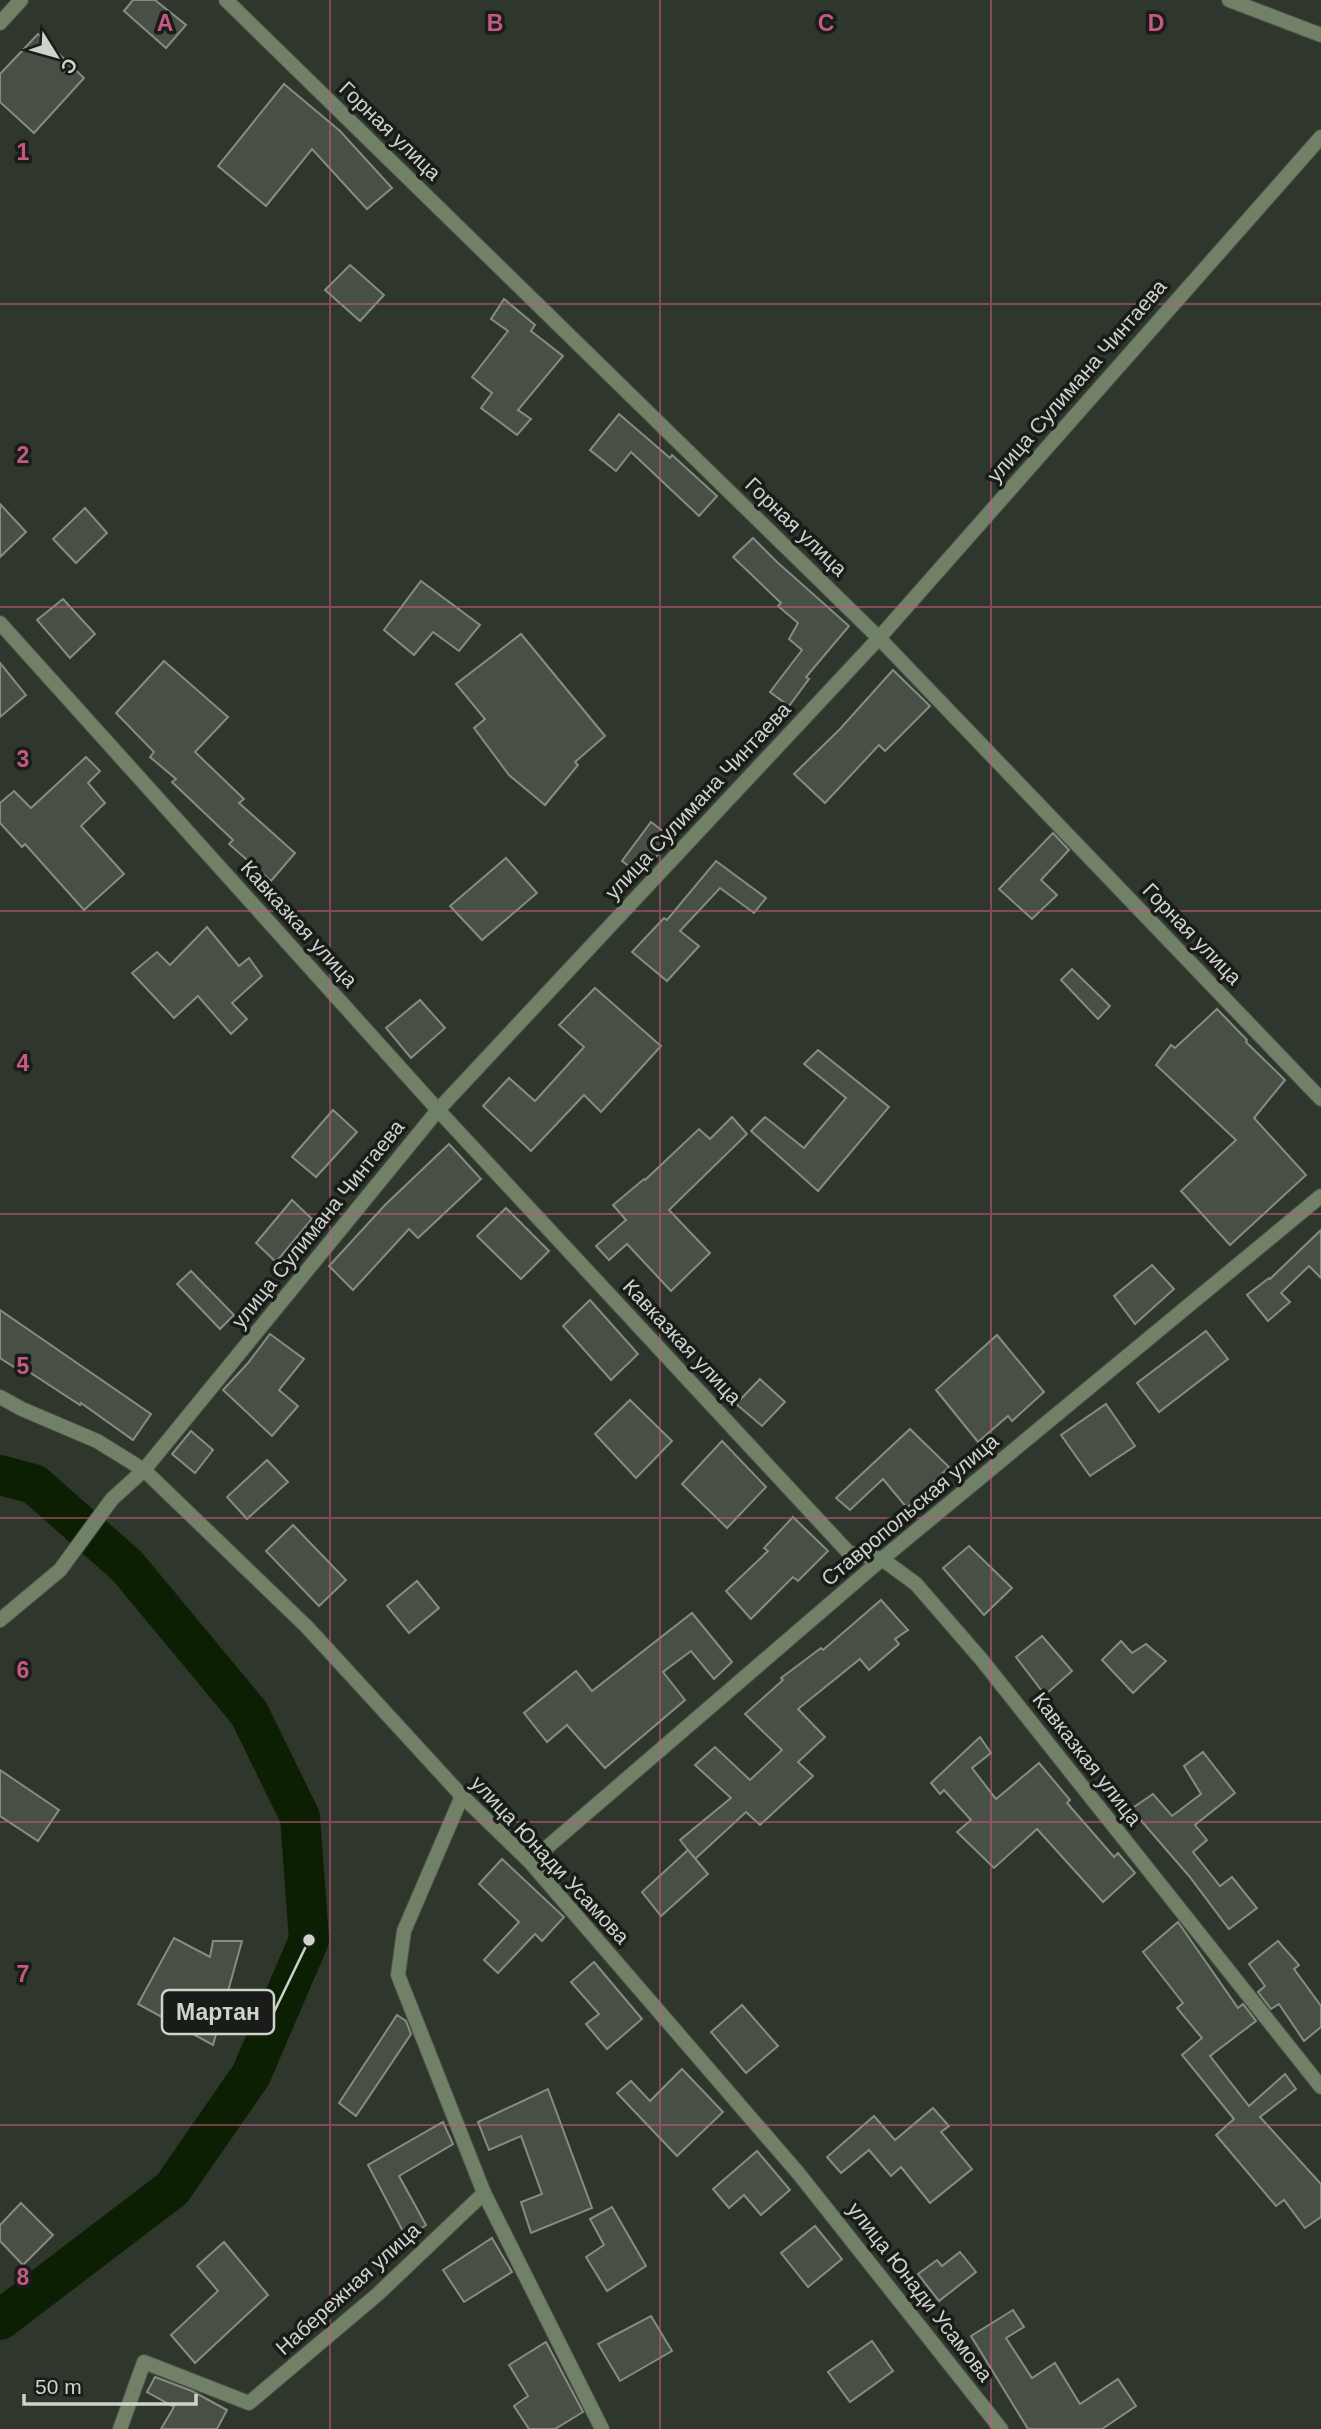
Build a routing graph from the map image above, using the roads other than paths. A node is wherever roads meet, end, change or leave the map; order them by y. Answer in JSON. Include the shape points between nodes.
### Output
{"nodes":[{"id":1,"x":21,"y":0,"type":"edge"},
{"id":2,"x":226,"y":0,"type":"edge"},
{"id":3,"x":1229,"y":0,"type":"edge"},
{"id":4,"x":0,"y":23,"type":"edge"},
{"id":5,"x":1321,"y":35,"type":"edge"},
{"id":6,"x":1321,"y":137,"type":"edge"},
{"id":7,"x":0,"y":623,"type":"edge"},
{"id":8,"x":879,"y":638,"type":"junction"},
{"id":9,"x":1321,"y":1099,"type":"edge"},
{"id":10,"x":438,"y":1110,"type":"junction"},
{"id":11,"x":1321,"y":1196,"type":"edge"},
{"id":12,"x":0,"y":1397,"type":"edge"},
{"id":13,"x":144,"y":1470,"type":"junction"},
{"id":14,"x":882,"y":1559,"type":"junction"},
{"id":15,"x":0,"y":1620,"type":"edge"},
{"id":16,"x":462,"y":1796,"type":"junction"},
{"id":17,"x":530,"y":1862,"type":"junction"},
{"id":18,"x":1321,"y":2088,"type":"edge"},
{"id":19,"x":484,"y":2193,"type":"junction"},
{"id":20,"x":120,"y":2429,"type":"edge"},
{"id":21,"x":602,"y":2429,"type":"edge"},
{"id":22,"x":1000,"y":2429,"type":"edge"}],
"edges":[{"from":1,"to":4,"type":"street"},
{"from":2,"to":8,"type":"street","name":"Горная улица"},
{"from":3,"to":5,"type":"street"},
{"from":6,"to":8,"type":"street","name":"улица Сулимана Чинтаева"},
{"from":7,"to":10,"type":"street","name":"Кавказкая улица"},
{"from":8,"to":9,"type":"street","name":"Горная улица"},
{"from":8,"to":10,"type":"street","name":"улица Сулимана Чинтаева"},
{"from":10,"to":13,"type":"street","name":"улица Сулимана Чинтаева"},
{"from":10,"to":14,"type":"street","name":"Кавказкая улица","via":[[849,1553]]},
{"from":11,"to":14,"type":"street","name":"Ставропольская улица"},
{"from":12,"to":13,"type":"street","name":"улица Юнади Усамова","via":[[97,1441]]},
{"from":13,"to":15,"type":"street","name":"улица Сулимана Чинтаева","via":[[112,1499],[60,1570]]},
{"from":13,"to":16,"type":"street","name":"улица Юнади Усамова","via":[[307,1627]]},
{"from":14,"to":17,"type":"street","name":"Ставропольская улица"},
{"from":14,"to":18,"type":"street","name":"Кавказкая улица","via":[[916,1584],[981,1659]]},
{"from":16,"to":17,"type":"street","name":"улица Юнади Усамова"},
{"from":16,"to":19,"type":"street","via":[[404,1931],[398,1975]]},
{"from":17,"to":22,"type":"street","name":"улица Юнади Усамова","via":[[799,2174]]},
{"from":19,"to":20,"type":"street","name":"Набережная улица","via":[[378,2294],[249,2403],[144,2362]]},
{"from":19,"to":21,"type":"street"}]}
